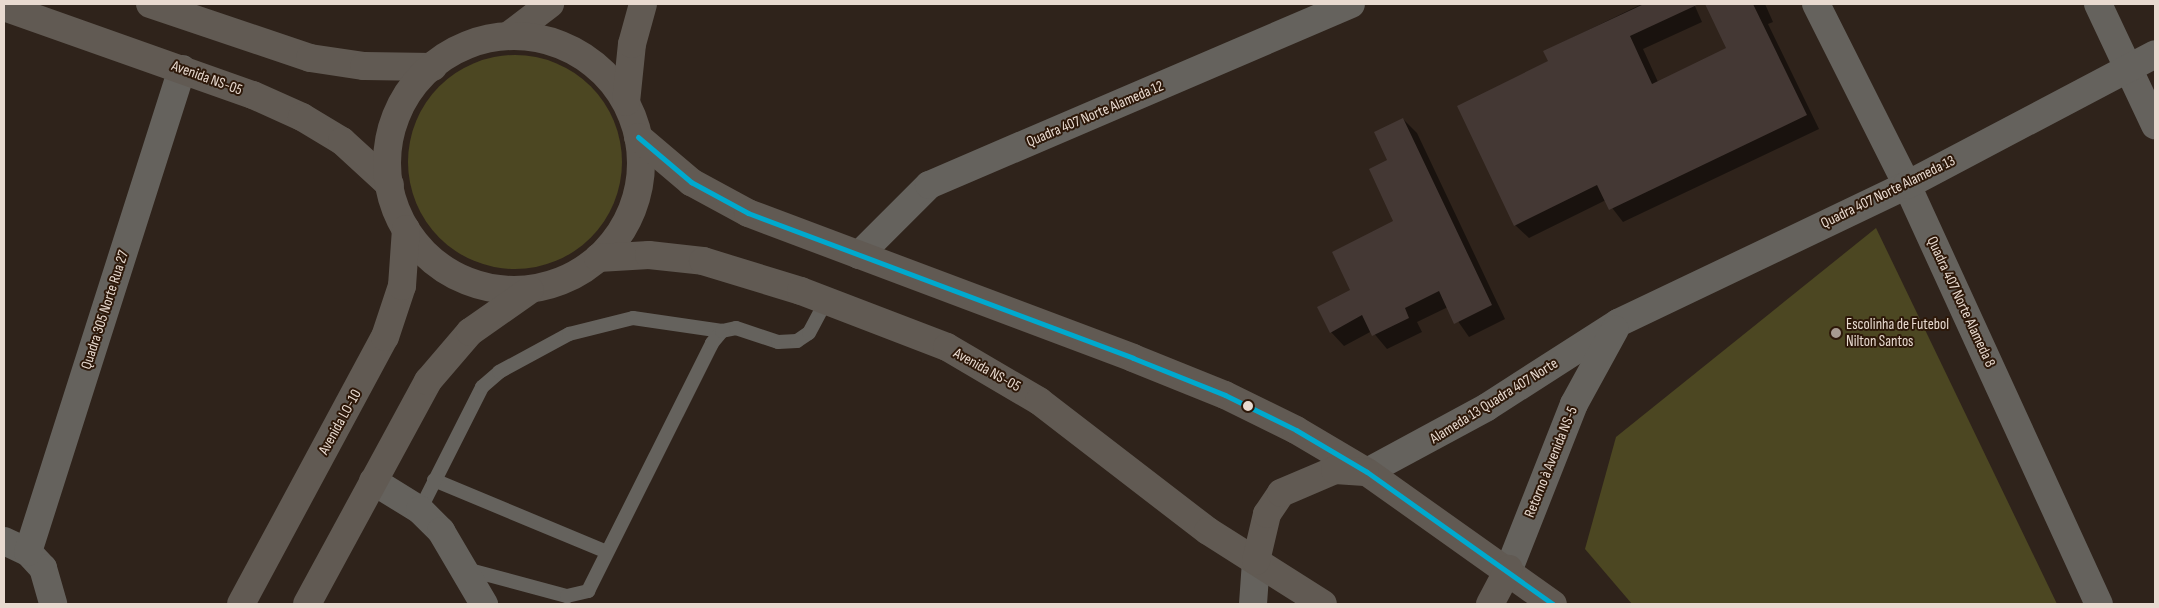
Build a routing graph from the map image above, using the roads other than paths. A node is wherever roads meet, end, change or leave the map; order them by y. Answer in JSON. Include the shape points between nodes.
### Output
{"nodes":[{"id":1,"x":150,"y":4,"type":"edge"},
{"id":2,"x":550,"y":4,"type":"edge"},
{"id":3,"x":643,"y":4,"type":"edge"},
{"id":4,"x":1351,"y":4,"type":"edge"},
{"id":5,"x":1816,"y":4,"type":"edge"},
{"id":6,"x":2098,"y":4,"type":"edge"},
{"id":7,"x":4,"y":7,"type":"edge"},
{"id":8,"x":508,"y":36,"type":"junction"},
{"id":9,"x":2155,"y":54,"type":"edge"},
{"id":10,"x":433,"y":67,"type":"junction"},
{"id":11,"x":2129,"y":67,"type":"junction"},
{"id":12,"x":182,"y":69,"type":"junction"},
{"id":13,"x":626,"y":102,"type":"junction"},
{"id":14,"x":2155,"y":125,"type":"edge"},
{"id":15,"x":638,"y":137,"type":"junction"},
{"id":16,"x":1907,"y":185,"type":"junction"},
{"id":17,"x":390,"y":186,"type":"junction"},
{"id":18,"x":406,"y":229,"type":"junction"},
{"id":19,"x":859,"y":255,"type":"junction"},
{"id":20,"x":598,"y":258,"type":"junction"},
{"id":21,"x":530,"y":290,"type":"junction"},
{"id":22,"x":826,"y":301,"type":"junction"},
{"id":23,"x":1618,"y":323,"type":"junction"},
{"id":24,"x":722,"y":331,"type":"junction"},
{"id":25,"x":1367,"y":472,"type":"junction"},
{"id":26,"x":434,"y":480,"type":"junction"},
{"id":27,"x":373,"y":481,"type":"junction"},
{"id":28,"x":420,"y":510,"type":"junction"},
{"id":29,"x":4,"y":541,"type":"edge"},
{"id":30,"x":28,"y":552,"type":"junction"},
{"id":31,"x":607,"y":552,"type":"junction"},
{"id":32,"x":1256,"y":561,"type":"junction"},
{"id":33,"x":462,"y":568,"type":"junction"},
{"id":34,"x":1508,"y":569,"type":"junction"},
{"id":35,"x":52,"y":600,"type":"edge"},
{"id":36,"x":241,"y":604,"type":"edge"},
{"id":37,"x":306,"y":604,"type":"edge"},
{"id":38,"x":484,"y":604,"type":"edge"},
{"id":39,"x":1254,"y":604,"type":"edge"},
{"id":40,"x":1323,"y":604,"type":"edge"},
{"id":41,"x":1490,"y":604,"type":"edge"},
{"id":42,"x":1553,"y":604,"type":"edge"},
{"id":43,"x":2099,"y":604,"type":"edge"}],
"edges":[{"from":1,"to":10,"type":"street","via":[[310,58],[364,66]]},
{"from":2,"to":8,"type":"street"},
{"from":3,"to":13,"type":"street","via":[[632,44]]},
{"from":4,"to":19,"type":"street","name":"Quadra 407 Norte Alameda 12","via":[[929,185]]},
{"from":5,"to":16,"type":"street","name":"Quadra 407 Norte Alameda 8"},
{"from":6,"to":11,"type":"street"},
{"from":7,"to":12,"type":"street","name":"Avenida NS-05"},
{"from":8,"to":10,"type":"street","name":"Avenida NS-05","via":[[468,45]]},
{"from":8,"to":13,"type":"street","name":"Avenida NS-05","via":[[550,41],[576,52],[599,68]]},
{"from":9,"to":11,"type":"street","name":"Quadra 407 Norte Alameda 13"},
{"from":10,"to":17,"type":"street","name":"Avenida NS-05","via":[[411,90],[393,128]]},
{"from":11,"to":14,"type":"street"},
{"from":11,"to":16,"type":"street","name":"Quadra 407 Norte Alameda 13"},
{"from":12,"to":17,"type":"street","name":"Avenida NS-05","via":[[320,126]]},
{"from":12,"to":30,"type":"street","name":"Quadra 305 Norte Rua 27"},
{"from":13,"to":15,"type":"street","name":"Avenida NS-05"},
{"from":15,"to":19,"type":"street","name":"Avenida NS-05","via":[[674,170],[728,204]]},
{"from":15,"to":20,"type":"street","name":"Avenida NS-05","via":[[641,174],[632,209],[615,240]]},
{"from":16,"to":23,"type":"street","name":"Quadra 407 Norte Alameda 13"},
{"from":16,"to":43,"type":"street","name":"Quadra 407 Norte Alameda 8"},
{"from":17,"to":18,"type":"street","name":"Avenida NS-05"},
{"from":18,"to":21,"type":"street","name":"Avenida NS-05","via":[[422,250],[453,275],[491,288]]},
{"from":18,"to":36,"type":"street","name":"Avenida LO-10","via":[[401,292],[385,337]]},
{"from":19,"to":25,"type":"street","name":"Avenida NS-05","via":[[1225,395]]},
{"from":20,"to":21,"type":"street","name":"Avenida NS-05","via":[[567,279]]},
{"from":20,"to":22,"type":"street","name":"Avenida NS-05","via":[[689,258]]},
{"from":21,"to":27,"type":"street","via":[[484,320],[441,363]]},
{"from":22,"to":24,"type":"lane","via":[[809,333],[797,341],[778,342],[736,328]]},
{"from":22,"to":32,"type":"street","name":"Avenida NS-05","via":[[940,344],[999,374],[1208,531]]},
{"from":23,"to":25,"type":"street","name":"Alameda 13 Quadra 407 Norte","via":[[1488,407]]},
{"from":23,"to":34,"type":"street","name":"Retorno à Avenida NS-5","via":[[1578,396]]},
{"from":24,"to":26,"type":"lane","via":[[633,318],[570,334],[499,372],[482,387]]},
{"from":24,"to":31,"type":"lane","via":[[712,343]]},
{"from":25,"to":32,"type":"street","via":[[1335,470],[1281,493],[1264,520]]},
{"from":25,"to":34,"type":"street","name":"Avenida NS-05"},
{"from":26,"to":28,"type":"lane"},
{"from":26,"to":31,"type":"lane"},
{"from":27,"to":28,"type":"street"},
{"from":27,"to":37,"type":"street"},
{"from":28,"to":33,"type":"street","via":[[441,531]]},
{"from":29,"to":30,"type":"street"},
{"from":30,"to":35,"type":"street","via":[[43,568]]},
{"from":31,"to":33,"type":"lane","via":[[588,591],[576,597]]},
{"from":32,"to":39,"type":"street"},
{"from":32,"to":40,"type":"street","name":"Avenida NS-05"},
{"from":33,"to":38,"type":"street"},
{"from":34,"to":41,"type":"street","name":"Retorno à Avenida NS-5"},
{"from":34,"to":42,"type":"street","name":"Avenida NS-05"}]}
